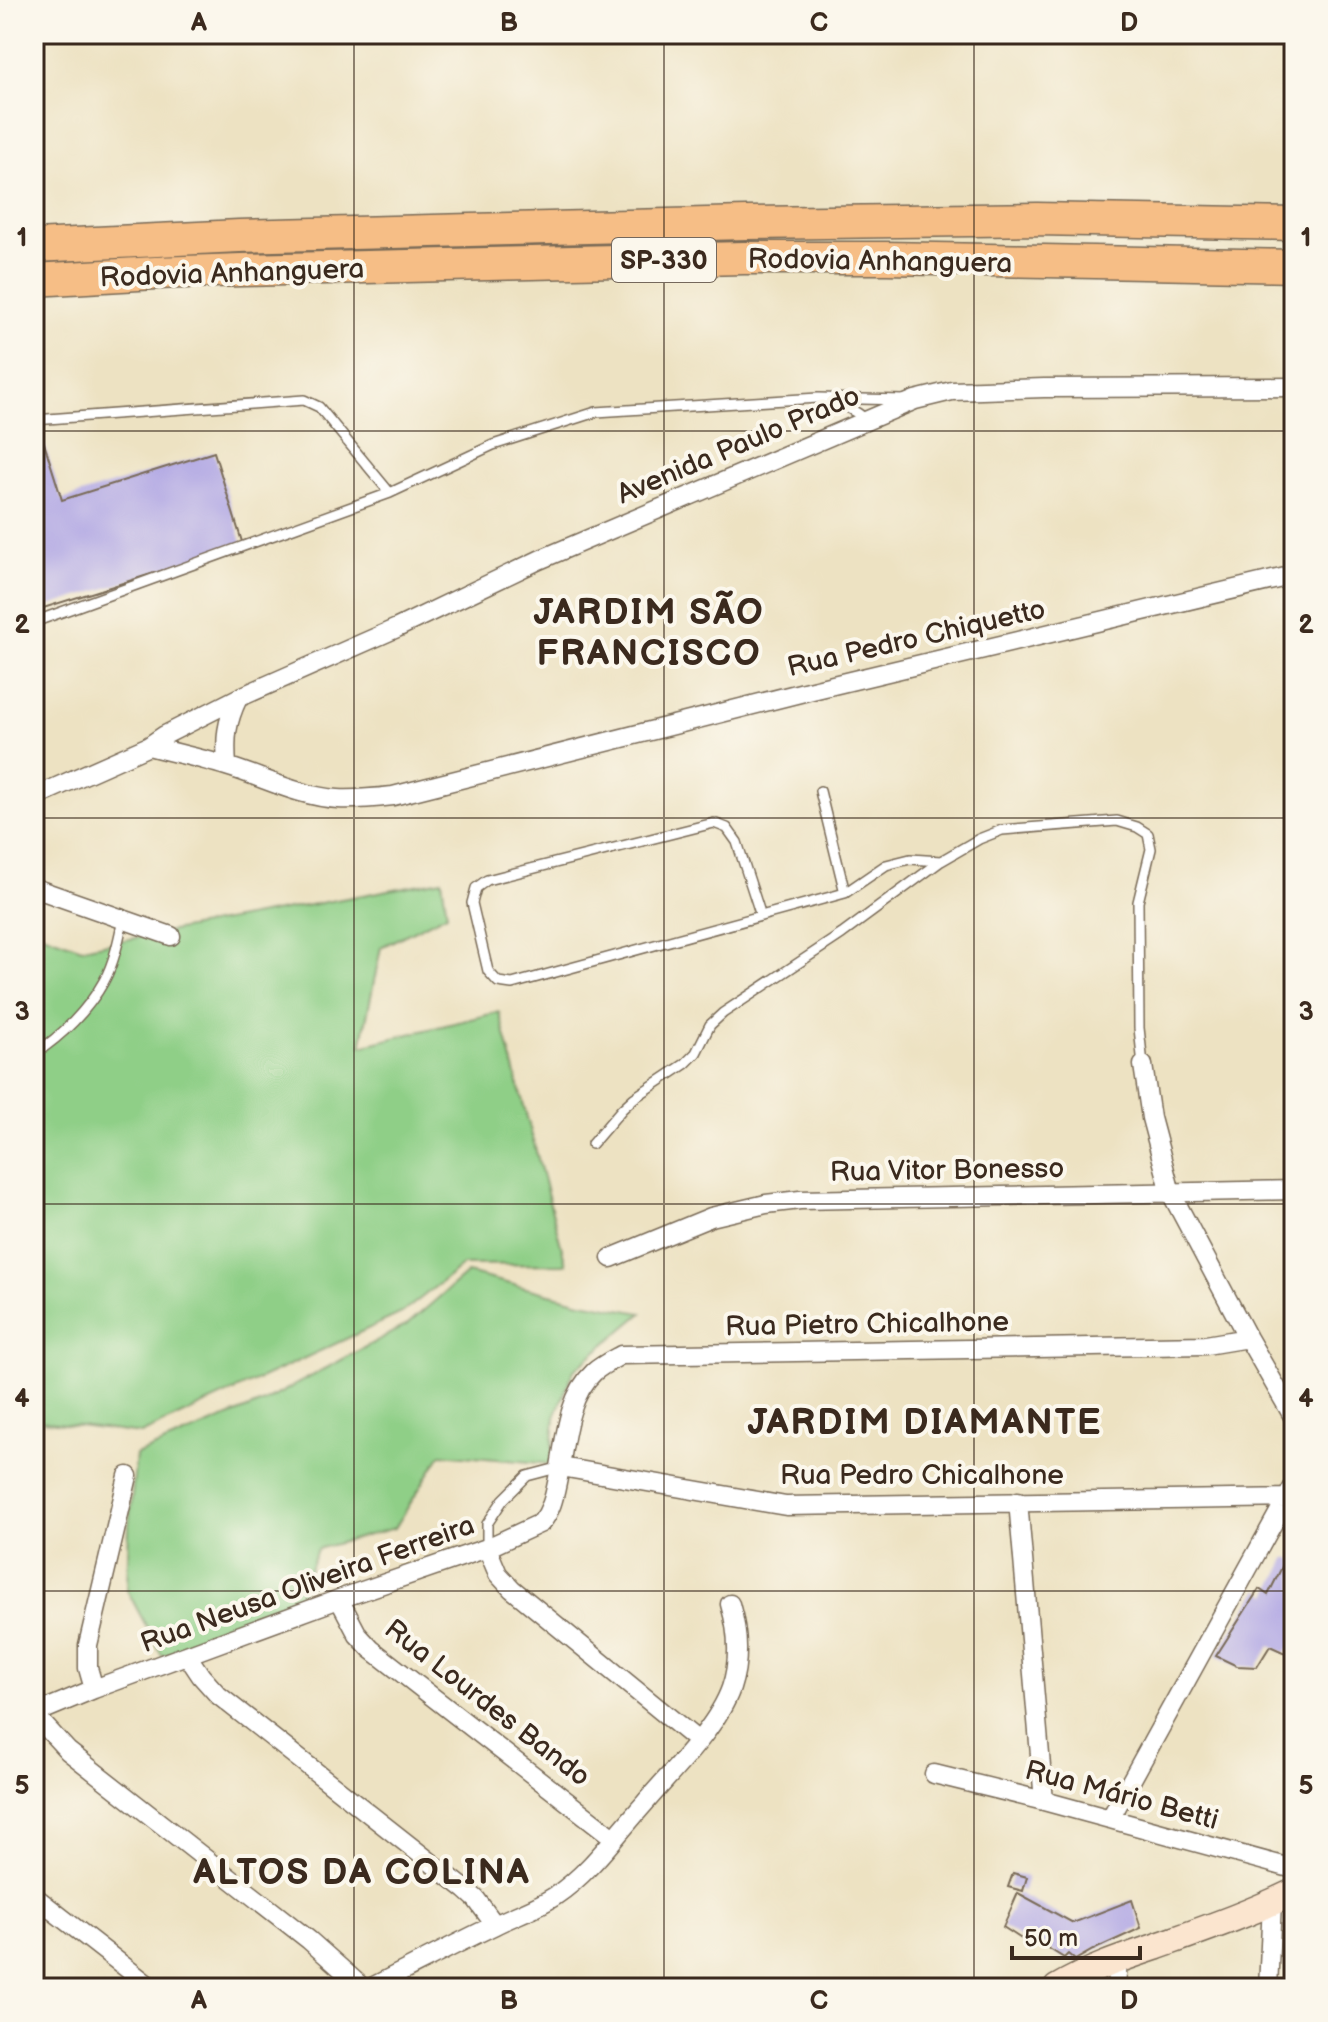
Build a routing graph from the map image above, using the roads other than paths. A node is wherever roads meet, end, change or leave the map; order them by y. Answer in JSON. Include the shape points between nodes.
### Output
{"nodes":[{"id":1,"x":1294,"y":224,"type":"edge"},
{"id":2,"x":34,"y":246,"type":"edge"},
{"id":3,"x":1294,"y":266,"type":"edge"},
{"id":4,"x":34,"y":280,"type":"edge"},
{"id":5,"x":1294,"y":387,"type":"edge"},
{"id":6,"x":818,"y":398,"type":"junction"},
{"id":7,"x":915,"y":400,"type":"junction"},
{"id":8,"x":34,"y":420,"type":"edge"},
{"id":9,"x":866,"y":420,"type":"junction"},
{"id":10,"x":390,"y":493,"type":"junction"},
{"id":11,"x":1294,"y":575,"type":"edge"},
{"id":12,"x":34,"y":622,"type":"edge"},
{"id":13,"x":238,"y":698,"type":"junction"},
{"id":14,"x":190,"y":722,"type":"junction"},
{"id":15,"x":149,"y":746,"type":"junction"},
{"id":16,"x":185,"y":755,"type":"junction"},
{"id":17,"x":227,"y":766,"type":"junction"},
{"id":18,"x":820,"y":791,"type":"dead end"},
{"id":19,"x":34,"y":797,"type":"edge"},
{"id":20,"x":941,"y":861,"type":"junction"},
{"id":21,"x":34,"y":888,"type":"edge"},
{"id":22,"x":845,"y":893,"type":"junction"},
{"id":23,"x":761,"y":916,"type":"junction"},
{"id":24,"x":123,"y":919,"type":"junction"},
{"id":25,"x":171,"y":936,"type":"dead end"},
{"id":26,"x":34,"y":1054,"type":"edge"},
{"id":27,"x":1143,"y":1065,"type":"joint"},
{"id":28,"x":592,"y":1144,"type":"dead end"},
{"id":29,"x":1294,"y":1190,"type":"edge"},
{"id":30,"x":1171,"y":1193,"type":"junction"},
{"id":31,"x":611,"y":1258,"type":"dead end"},
{"id":32,"x":1248,"y":1338,"type":"junction"},
{"id":33,"x":1294,"y":1418,"type":"edge"},
{"id":34,"x":561,"y":1467,"type":"junction"},
{"id":35,"x":128,"y":1476,"type":"dead end"},
{"id":36,"x":1292,"y":1493,"type":"edge"},
{"id":37,"x":1018,"y":1501,"type":"junction"},
{"id":38,"x":487,"y":1548,"type":"junction"},
{"id":39,"x":339,"y":1599,"type":"junction"},
{"id":40,"x":730,"y":1604,"type":"dead end"},
{"id":41,"x":187,"y":1655,"type":"junction"},
{"id":42,"x":94,"y":1689,"type":"junction"},
{"id":43,"x":34,"y":1714,"type":"edge"},
{"id":44,"x":698,"y":1741,"type":"junction"},
{"id":45,"x":934,"y":1774,"type":"dead end"},
{"id":46,"x":1044,"y":1801,"type":"junction"},
{"id":47,"x":1110,"y":1819,"type":"junction"},
{"id":48,"x":614,"y":1838,"type":"junction"},
{"id":49,"x":1294,"y":1869,"type":"edge"},
{"id":50,"x":34,"y":1896,"type":"edge"},
{"id":51,"x":1283,"y":1897,"type":"edge"},
{"id":52,"x":495,"y":1925,"type":"junction"},
{"id":53,"x":1118,"y":1960,"type":"junction"},
{"id":54,"x":152,"y":1988,"type":"edge"},
{"id":55,"x":363,"y":1988,"type":"edge"},
{"id":56,"x":370,"y":1988,"type":"edge"},
{"id":57,"x":914,"y":1988,"type":"edge"},
{"id":58,"x":959,"y":1988,"type":"edge"},
{"id":59,"x":1057,"y":1988,"type":"edge"},
{"id":60,"x":1116,"y":1988,"type":"edge"},
{"id":61,"x":1268,"y":1988,"type":"edge"}],
"edges":[{"from":1,"to":2,"type":"highway","name":"Rodovia Anhanguera","number":"SP-330","via":[[1037,219],[746,223]]},
{"from":3,"to":4,"type":"highway","name":"Rodovia Anhanguera","number":"SP-330","via":[[744,258],[256,269]]},
{"from":5,"to":7,"type":"street","name":"Avenida Paulo Prado","via":[[952,391]]},
{"from":6,"to":7,"type":"lane"},
{"from":6,"to":9,"type":"lane","via":[[850,408]]},
{"from":6,"to":10,"type":"lane","via":[[596,412],[493,445]]},
{"from":7,"to":9,"type":"street","name":"Avenida Paulo Prado"},
{"from":8,"to":10,"type":"lane","via":[[304,400],[319,407]]},
{"from":9,"to":13,"type":"street","name":"Avenida Paulo Prado","via":[[539,560]]},
{"from":10,"to":12,"type":"lane"},
{"from":11,"to":17,"type":"street","name":"Rua Pedro Chiquetto","via":[[393,796],[336,799]]},
{"from":13,"to":14,"type":"street","name":"Avenida Paulo Prado"},
{"from":13,"to":17,"type":"street","via":[[225,734]]},
{"from":14,"to":15,"type":"street","name":"Avenida Paulo Prado"},
{"from":14,"to":16,"type":"street","via":[[180,743]]},
{"from":15,"to":16,"type":"street","name":"Rua Pedro Chiquetto"},
{"from":15,"to":19,"type":"street","name":"Avenida Paulo Prado"},
{"from":16,"to":17,"type":"street","name":"Rua Pedro Chiquetto"},
{"from":18,"to":22,"type":"lane"},
{"from":20,"to":22,"type":"lane","via":[[910,859],[886,865]]},
{"from":20,"to":27,"type":"lane","via":[[1002,830],[1117,821],[1148,834],[1151,849],[1138,902]]},
{"from":20,"to":28,"type":"lane","via":[[723,1013],[710,1025],[696,1053],[634,1098]]},
{"from":21,"to":24,"type":"street"},
{"from":22,"to":23,"type":"lane"},
{"from":23,"to":23,"type":"lane","via":[[512,984],[498,982],[488,971],[472,903],[476,888],[487,880],[714,823],[727,828],[737,842]]},
{"from":24,"to":25,"type":"street"},
{"from":24,"to":26,"type":"lane","via":[[106,978],[92,1000]]},
{"from":27,"to":30,"type":"street"},
{"from":29,"to":30,"type":"street","name":"Rua Vitor Bonesso"},
{"from":30,"to":31,"type":"street","name":"Rua Vitor Bonesso","via":[[788,1201],[711,1217]]},
{"from":30,"to":32,"type":"street"},
{"from":32,"to":33,"type":"street"},
{"from":32,"to":34,"type":"street","name":"Rua Pietro Chicalhone","via":[[1206,1345],[621,1355],[595,1371],[577,1396]]},
{"from":34,"to":37,"type":"street","name":"Rua Pedro Chicalhone","via":[[786,1506]]},
{"from":34,"to":38,"type":"street","name":"Rua Neusa Oliveira Ferreira","via":[[547,1516]]},
{"from":34,"to":38,"type":"lane","via":[[527,1476],[503,1500],[487,1524]]},
{"from":35,"to":42,"type":"street","via":[[88,1645]]},
{"from":36,"to":37,"type":"street","name":"Rua Pedro Chicalhone"},
{"from":36,"to":47,"type":"street"},
{"from":37,"to":46,"type":"street"},
{"from":38,"to":39,"type":"street","name":"Rua Neusa Oliveira Ferreira"},
{"from":38,"to":44,"type":"street","via":[[498,1574],[512,1589]]},
{"from":39,"to":41,"type":"street","name":"Rua Neusa Oliveira Ferreira"},
{"from":39,"to":48,"type":"street","name":"Rua Lourdes Bando","via":[[371,1649]]},
{"from":40,"to":44,"type":"street","via":[[737,1642],[731,1688]]},
{"from":41,"to":42,"type":"street","name":"Rua Neusa Oliveira Ferreira"},
{"from":41,"to":52,"type":"street","via":[[218,1695],[466,1890]]},
{"from":42,"to":43,"type":"street","name":"Rua Neusa Oliveira Ferreira"},
{"from":43,"to":55,"type":"street","via":[[68,1751]]},
{"from":44,"to":48,"type":"street"},
{"from":45,"to":46,"type":"street","name":"Rua Mário Betti"},
{"from":46,"to":47,"type":"street","name":"Rua Mário Betti"},
{"from":47,"to":49,"type":"street","name":"Rua Mário Betti"},
{"from":48,"to":52,"type":"street","via":[[564,1890]]},
{"from":50,"to":54,"type":"street"},
{"from":51,"to":53,"type":"street"},
{"from":51,"to":61,"type":"street"},
{"from":52,"to":56,"type":"street"},
{"from":53,"to":59,"type":"street"},
{"from":53,"to":60,"type":"street"},
{"from":57,"to":58,"type":"lane"}]}
